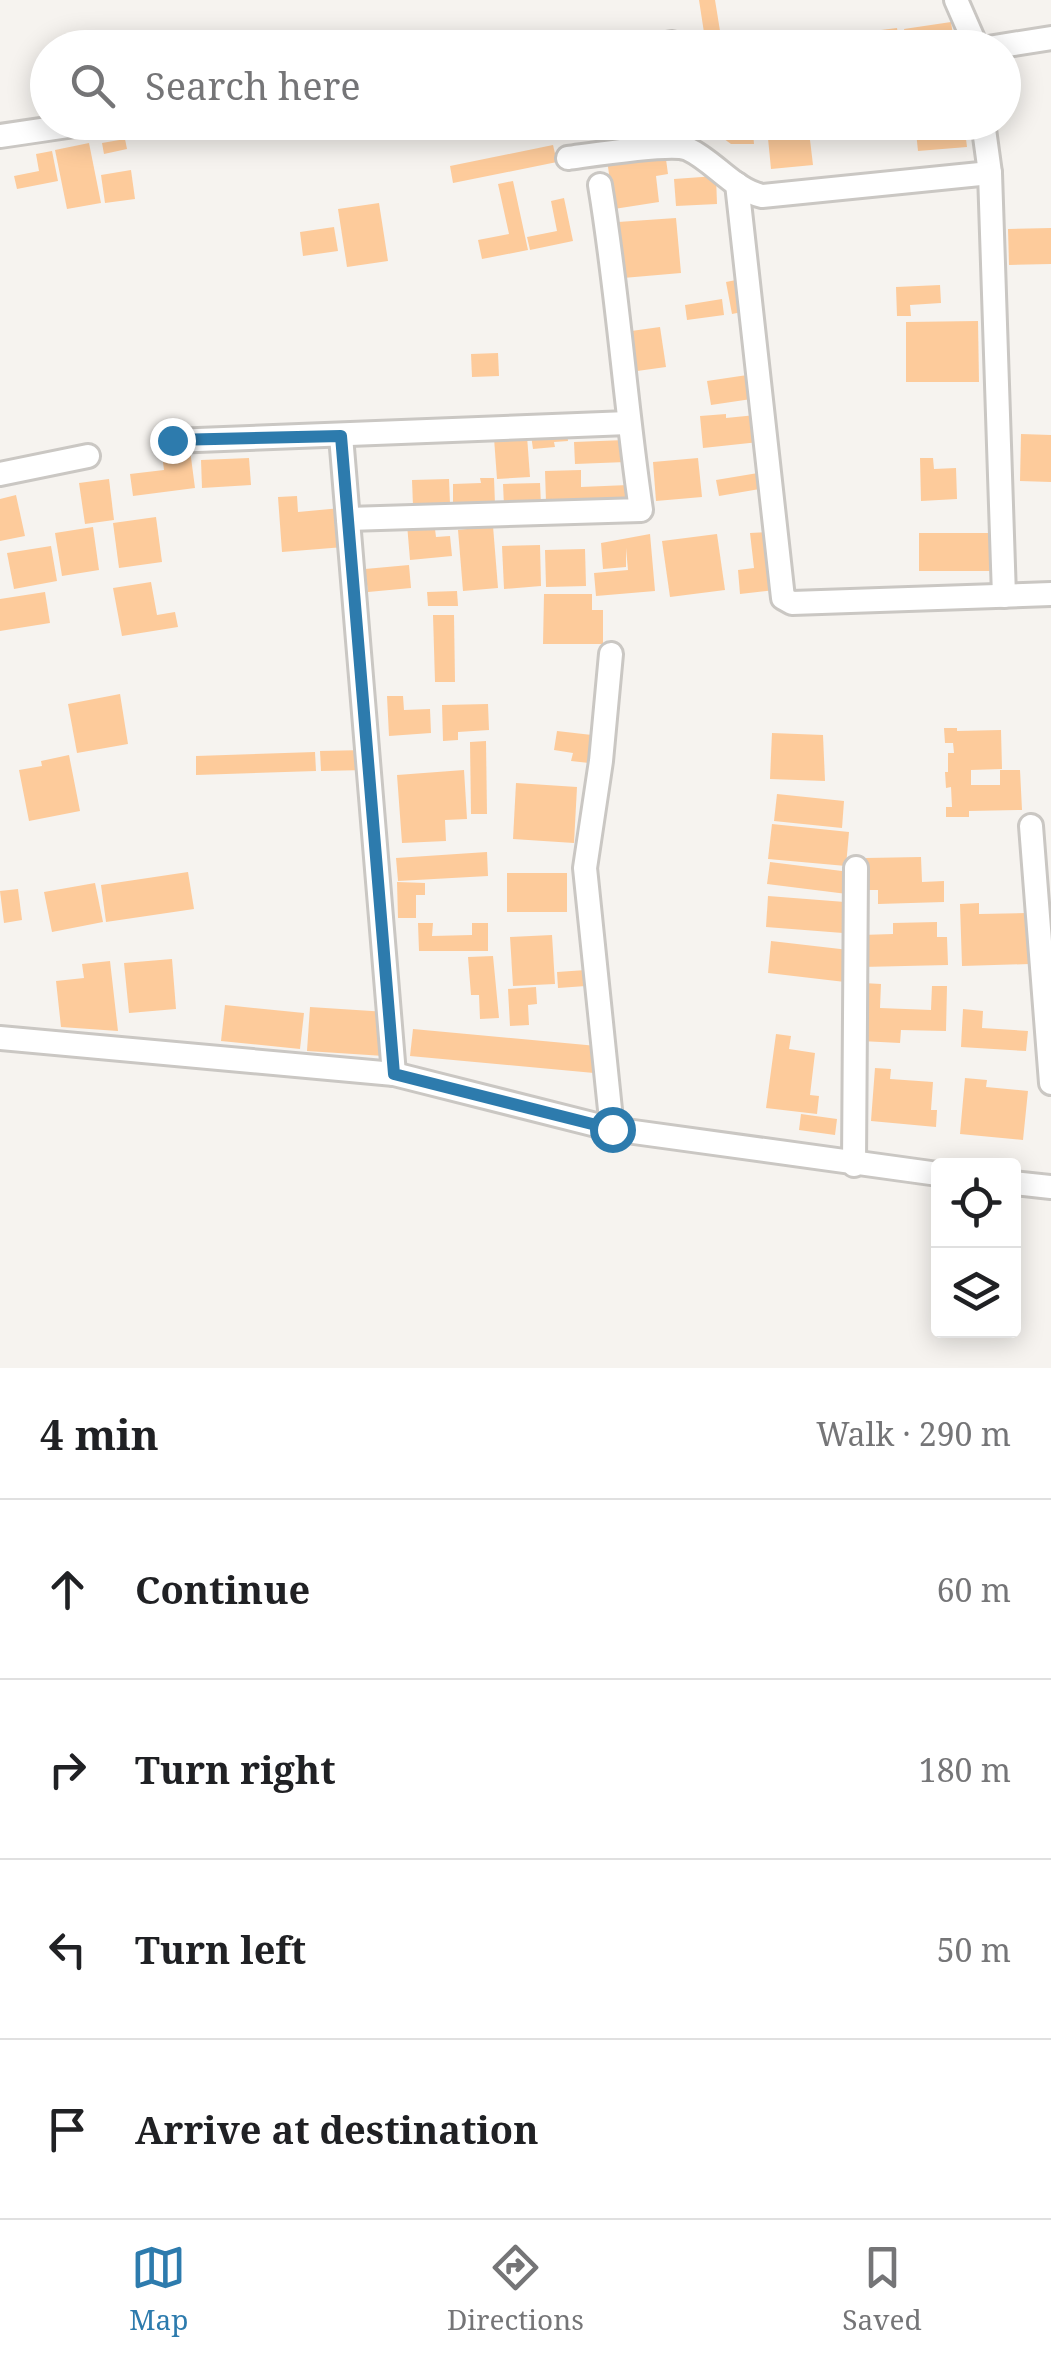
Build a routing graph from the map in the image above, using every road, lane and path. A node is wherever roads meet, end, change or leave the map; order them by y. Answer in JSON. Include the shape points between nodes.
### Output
{"nodes":[{"id":1,"x":956,"y":0,"type":"edge"},
{"id":2,"x":969,"y":30,"type":"edge"},
{"id":3,"x":1051,"y":38,"type":"edge"},
{"id":4,"x":1021,"y":43,"type":"edge"},
{"id":5,"x":30,"y":132,"type":"edge"},
{"id":6,"x":0,"y":136,"type":"edge"},
{"id":7,"x":985,"y":140,"type":"edge"},
{"id":8,"x":568,"y":158,"type":"dead end"},
{"id":9,"x":990,"y":174,"type":"junction"},
{"id":10,"x":737,"y":184,"type":"junction"},
{"id":11,"x":600,"y":185,"type":"dead end"},
{"id":12,"x":628,"y":422,"type":"junction"},
{"id":13,"x":341,"y":436,"type":"junction"},
{"id":14,"x":172,"y":440,"type":"dead end"},
{"id":15,"x":88,"y":456,"type":"dead end"},
{"id":16,"x":0,"y":474,"type":"edge"},
{"id":17,"x":348,"y":519,"type":"junction"},
{"id":18,"x":1051,"y":594,"type":"edge"},
{"id":19,"x":1004,"y":596,"type":"junction"},
{"id":20,"x":611,"y":654,"type":"dead end"},
{"id":21,"x":1031,"y":826,"type":"dead end"},
{"id":22,"x":856,"y":868,"type":"dead end"},
{"id":23,"x":0,"y":1038,"type":"edge"},
{"id":24,"x":394,"y":1074,"type":"junction"},
{"id":25,"x":1051,"y":1083,"type":"edge"},
{"id":26,"x":612,"y":1129,"type":"junction"},
{"id":27,"x":854,"y":1165,"type":"junction"},
{"id":28,"x":931,"y":1173,"type":"edge"},
{"id":29,"x":1021,"y":1184,"type":"edge"},
{"id":30,"x":1051,"y":1187,"type":"edge"}],
"edges":[{"from":1,"to":2,"type":"street"},
{"from":3,"to":4,"type":"street"},
{"from":5,"to":6,"type":"street"},
{"from":7,"to":9,"type":"street"},
{"from":8,"to":10,"type":"street","via":[[682,146]]},
{"from":9,"to":10,"type":"street","via":[[762,196]]},
{"from":9,"to":19,"type":"street"},
{"from":10,"to":19,"type":"street","via":[[784,598],[792,603]]},
{"from":11,"to":12,"type":"street"},
{"from":12,"to":13,"type":"street"},
{"from":12,"to":17,"type":"street","via":[[640,510]]},
{"from":13,"to":14,"type":"street"},
{"from":13,"to":17,"type":"street"},
{"from":15,"to":16,"type":"street"},
{"from":17,"to":24,"type":"street"},
{"from":18,"to":19,"type":"street"},
{"from":20,"to":26,"type":"street","via":[[584,868]]},
{"from":21,"to":25,"type":"street"},
{"from":22,"to":27,"type":"street"},
{"from":23,"to":24,"type":"street"},
{"from":24,"to":26,"type":"street"},
{"from":26,"to":27,"type":"street"},
{"from":27,"to":28,"type":"street"},
{"from":29,"to":30,"type":"street"}]}
